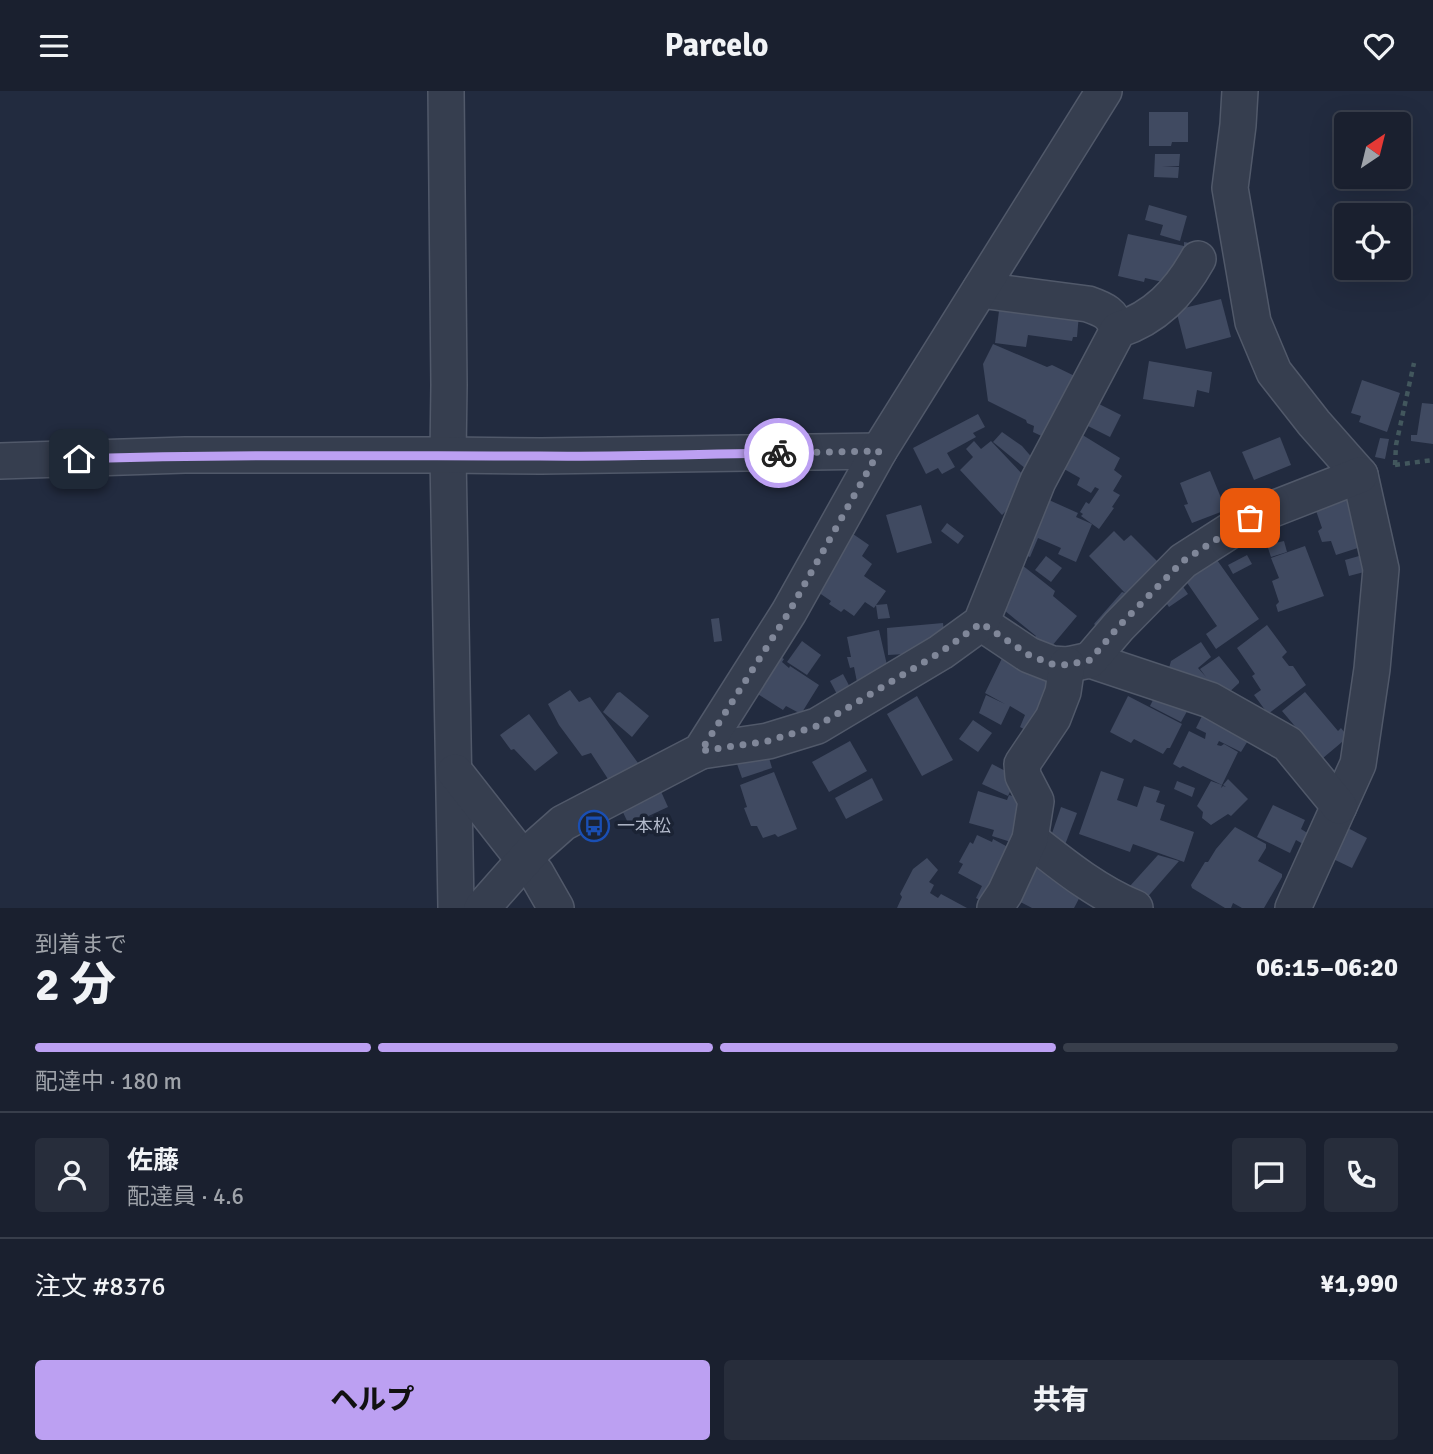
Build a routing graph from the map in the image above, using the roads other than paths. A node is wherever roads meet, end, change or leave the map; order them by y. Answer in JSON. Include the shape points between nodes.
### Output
{"nodes":[{"id":1,"x":446,"y":91,"type":"edge"},
{"id":2,"x":1104,"y":91,"type":"edge"},
{"id":3,"x":1240,"y":91,"type":"edge"},
{"id":4,"x":1198,"y":259,"type":"dead end"},
{"id":5,"x":979,"y":290,"type":"junction"},
{"id":6,"x":1118,"y":330,"type":"junction"},
{"id":7,"x":879,"y":451,"type":"junction"},
{"id":8,"x":448,"y":455,"type":"junction"},
{"id":9,"x":0,"y":461,"type":"edge"},
{"id":10,"x":1360,"y":475,"type":"junction"},
{"id":11,"x":981,"y":623,"type":"junction"},
{"id":12,"x":1078,"y":663,"type":"junction"},
{"id":13,"x":701,"y":751,"type":"junction"},
{"id":14,"x":455,"y":772,"type":"junction"},
{"id":15,"x":1339,"y":806,"type":"junction"},
{"id":16,"x":1030,"y":839,"type":"junction"},
{"id":17,"x":524,"y":860,"type":"junction"},
{"id":18,"x":1127,"y":907,"type":"edge"},
{"id":19,"x":456,"y":908,"type":"edge"},
{"id":20,"x":482,"y":908,"type":"edge"},
{"id":21,"x":556,"y":908,"type":"edge"},
{"id":22,"x":995,"y":908,"type":"edge"},
{"id":23,"x":1293,"y":908,"type":"edge"}],
"edges":[{"from":1,"to":8,"type":"street"},
{"from":2,"to":5,"type":"street"},
{"from":3,"to":10,"type":"street","via":[[1230,188],[1252,322],[1274,372]]},
{"from":4,"to":6,"type":"street","via":[[1175,295],[1136,324]]},
{"from":5,"to":6,"type":"street","via":[[1088,304],[1104,310]]},
{"from":5,"to":7,"type":"street"},
{"from":6,"to":11,"type":"street","via":[[1038,481]]},
{"from":7,"to":8,"type":"street"},
{"from":7,"to":13,"type":"street","via":[[789,612]]},
{"from":8,"to":9,"type":"street","via":[[185,455]]},
{"from":8,"to":14,"type":"street"},
{"from":10,"to":12,"type":"street","via":[[1250,518],[1183,561]]},
{"from":10,"to":15,"type":"street","via":[[1381,569],[1373,669],[1358,764]]},
{"from":11,"to":12,"type":"street","via":[[1029,655],[1052,664]]},
{"from":11,"to":13,"type":"street","via":[[817,726],[768,741]]},
{"from":12,"to":15,"type":"street","via":[[1210,700],[1288,744]]},
{"from":12,"to":16,"type":"street","via":[[1053,718],[1023,764],[1023,776],[1036,801]]},
{"from":13,"to":17,"type":"street","via":[[563,823]]},
{"from":14,"to":17,"type":"street"},
{"from":14,"to":19,"type":"street"},
{"from":15,"to":23,"type":"street"},
{"from":16,"to":18,"type":"street"},
{"from":16,"to":22,"type":"street"},
{"from":17,"to":20,"type":"street"},
{"from":17,"to":21,"type":"street"}]}
